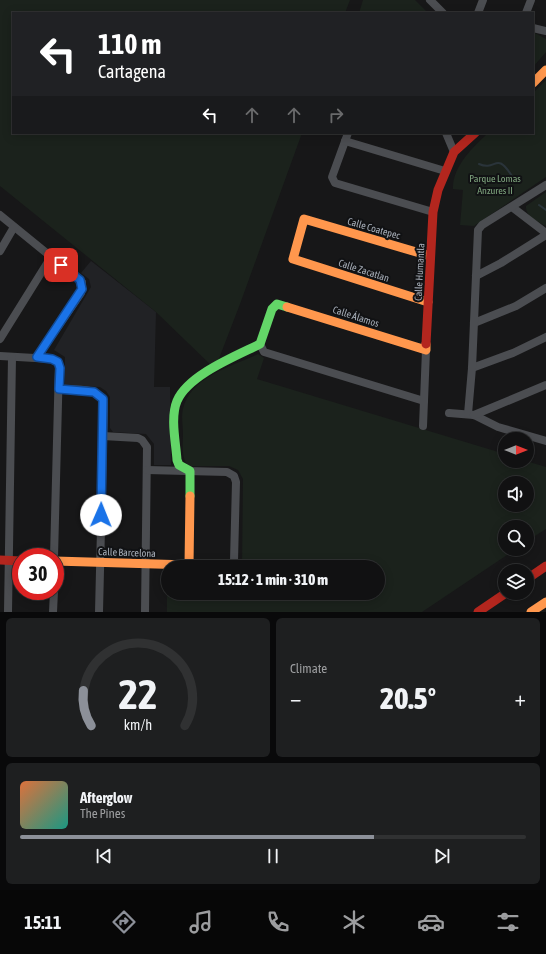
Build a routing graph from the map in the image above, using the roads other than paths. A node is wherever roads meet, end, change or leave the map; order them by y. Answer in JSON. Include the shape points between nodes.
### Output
{"nodes":[{"id":1,"x":483,"y":0,"type":"edge"},
{"id":2,"x":531,"y":0,"type":"edge"},
{"id":3,"x":432,"y":1,"type":"edge"},
{"id":4,"x":442,"y":12,"type":"edge"},
{"id":5,"x":478,"y":12,"type":"edge"},
{"id":6,"x":526,"y":12,"type":"edge"},
{"id":7,"x":534,"y":28,"type":"edge"},
{"id":8,"x":546,"y":31,"type":"edge"},
{"id":9,"x":546,"y":70,"type":"edge"},
{"id":10,"x":534,"y":82,"type":"edge"},
{"id":11,"x":446,"y":134,"type":"edge"},
{"id":12,"x":473,"y":134,"type":"edge"},
{"id":13,"x":347,"y":137,"type":"edge"},
{"id":14,"x":454,"y":152,"type":"junction"},
{"id":15,"x":445,"y":171,"type":"junction"},
{"id":16,"x":546,"y":185,"type":"edge"},
{"id":17,"x":512,"y":208,"type":"junction"},
{"id":18,"x":433,"y":212,"type":"junction"},
{"id":19,"x":0,"y":215,"type":"edge"},
{"id":20,"x":14,"y":227,"type":"junction"},
{"id":21,"x":546,"y":234,"type":"edge"},
{"id":22,"x":0,"y":251,"type":"edge"},
{"id":23,"x":430,"y":256,"type":"junction"},
{"id":24,"x":51,"y":257,"type":"junction"},
{"id":25,"x":293,"y":259,"type":"joint"},
{"id":26,"x":476,"y":276,"type":"junction"},
{"id":27,"x":546,"y":288,"type":"edge"},
{"id":28,"x":428,"y":302,"type":"junction"},
{"id":29,"x":474,"y":323,"type":"junction"},
{"id":30,"x":546,"y":337,"type":"edge"},
{"id":31,"x":0,"y":339,"type":"edge"},
{"id":32,"x":260,"y":344,"type":"junction"},
{"id":33,"x":426,"y":350,"type":"junction"},
{"id":34,"x":0,"y":356,"type":"edge"},
{"id":35,"x":12,"y":357,"type":"junction"},
{"id":36,"x":37,"y":357,"type":"junction"},
{"id":37,"x":472,"y":368,"type":"junction"},
{"id":38,"x":546,"y":385,"type":"edge"},
{"id":39,"x":59,"y":389,"type":"junction"},
{"id":40,"x":424,"y":401,"type":"junction"},
{"id":41,"x":449,"y":413,"type":"dead end"},
{"id":42,"x":471,"y":414,"type":"junction"},
{"id":43,"x":424,"y":426,"type":"dead end"},
{"id":44,"x":103,"y":436,"type":"junction"},
{"id":45,"x":544,"y":438,"type":"edge"},
{"id":46,"x":147,"y":470,"type":"junction"},
{"id":47,"x":190,"y":471,"type":"junction"},
{"id":48,"x":54,"y":548,"type":"edge"},
{"id":49,"x":0,"y":560,"type":"edge"},
{"id":50,"x":10,"y":560,"type":"junction"},
{"id":51,"x":189,"y":560,"type":"edge"},
{"id":52,"x":234,"y":560,"type":"edge"},
{"id":53,"x":64,"y":561,"type":"edge"},
{"id":54,"x":100,"y":562,"type":"junction"},
{"id":55,"x":146,"y":564,"type":"junction"},
{"id":56,"x":161,"y":564,"type":"edge"},
{"id":57,"x":546,"y":566,"type":"edge"},
{"id":58,"x":534,"y":574,"type":"edge"},
{"id":59,"x":498,"y":598,"type":"edge"},
{"id":60,"x":54,"y":600,"type":"edge"},
{"id":61,"x":546,"y":602,"type":"edge"},
{"id":62,"x":8,"y":612,"type":"edge"},
{"id":63,"x":53,"y":612,"type":"edge"},
{"id":64,"x":99,"y":612,"type":"edge"},
{"id":65,"x":146,"y":612,"type":"edge"},
{"id":66,"x":478,"y":612,"type":"edge"},
{"id":67,"x":531,"y":612,"type":"edge"}],
"edges":[{"from":1,"to":5,"type":"street"},
{"from":2,"to":6,"type":"street"},
{"from":3,"to":4,"type":"street"},
{"from":7,"to":8,"type":"street"},
{"from":9,"to":10,"type":"main road"},
{"from":11,"to":14,"type":"street"},
{"from":12,"to":14,"type":"main road","name":"Calle Humantla"},
{"from":13,"to":15,"type":"street"},
{"from":13,"to":18,"type":"street","via":[[332,177],[333,181]]},
{"from":14,"to":15,"type":"main road","name":"Calle Humantla"},
{"from":15,"to":18,"type":"main road","name":"Calle Humantla"},
{"from":16,"to":17,"type":"street"},
{"from":17,"to":21,"type":"street"},
{"from":17,"to":26,"type":"street","via":[[482,225],[478,230]]},
{"from":18,"to":23,"type":"main road","name":"Calle Humantla"},
{"from":19,"to":20,"type":"street"},
{"from":20,"to":22,"type":"street"},
{"from":20,"to":24,"type":"street"},
{"from":21,"to":26,"type":"street","via":[[512,257]]},
{"from":23,"to":25,"type":"main road","name":"Calle Coatepec","via":[[304,219]]},
{"from":23,"to":28,"type":"main road","name":"Calle Humantla"},
{"from":24,"to":31,"type":"street"},
{"from":24,"to":36,"type":"street","via":[[82,282],[81,293]]},
{"from":25,"to":28,"type":"main road","name":"Calle Zacatlan"},
{"from":26,"to":29,"type":"street"},
{"from":27,"to":29,"type":"street","via":[[516,306]]},
{"from":28,"to":33,"type":"main road","name":"Calle Humantla"},
{"from":29,"to":37,"type":"street"},
{"from":30,"to":37,"type":"street","via":[[513,353]]},
{"from":32,"to":33,"type":"main road","name":"Calle Álamos","via":[[273,306],[280,304]]},
{"from":32,"to":40,"type":"street","via":[[264,352]]},
{"from":32,"to":47,"type":"main road","via":[[196,380],[185,388],[179,397],[176,411],[177,460],[179,465]]},
{"from":33,"to":40,"type":"street","name":"Calle Humantla"},
{"from":34,"to":35,"type":"street"},
{"from":35,"to":36,"type":"street"},
{"from":35,"to":50,"type":"street"},
{"from":36,"to":39,"type":"street","via":[[56,360],[60,368]]},
{"from":37,"to":42,"type":"street"},
{"from":38,"to":42,"type":"street"},
{"from":39,"to":44,"type":"street","via":[[94,392],[100,396],[104,403]]},
{"from":39,"to":48,"type":"street"},
{"from":40,"to":43,"type":"street","name":"Calle Humantla"},
{"from":41,"to":42,"type":"street"},
{"from":42,"to":45,"type":"street","via":[[498,427]]},
{"from":44,"to":46,"type":"street","via":[[142,440],[147,447]]},
{"from":44,"to":54,"type":"street"},
{"from":46,"to":47,"type":"street"},
{"from":46,"to":55,"type":"street"},
{"from":47,"to":51,"type":"main road"},
{"from":47,"to":52,"type":"street","via":[[227,472],[234,476]]},
{"from":49,"to":50,"type":"main road"},
{"from":50,"to":62,"type":"street"},
{"from":53,"to":54,"type":"main road","name":"Calle Barcelona"},
{"from":54,"to":55,"type":"main road","name":"Calle Barcelona"},
{"from":54,"to":64,"type":"street"},
{"from":55,"to":56,"type":"main road","name":"Calle Barcelona"},
{"from":55,"to":65,"type":"street"},
{"from":57,"to":58,"type":"main road"},
{"from":59,"to":66,"type":"main road"},
{"from":60,"to":63,"type":"street"},
{"from":61,"to":67,"type":"main road"}]}
